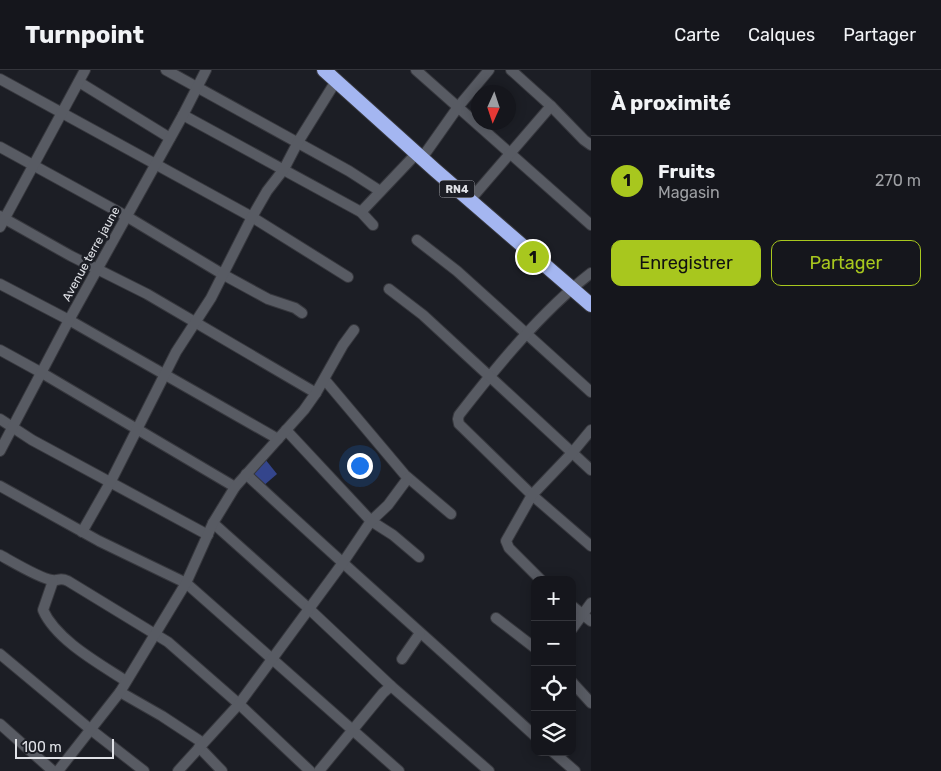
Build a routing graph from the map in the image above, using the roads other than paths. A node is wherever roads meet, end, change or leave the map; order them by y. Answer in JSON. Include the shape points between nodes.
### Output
{"nodes":[{"id":1,"x":85,"y":70,"type":"edge"},
{"id":2,"x":166,"y":70,"type":"edge"},
{"id":3,"x":206,"y":70,"type":"edge"},
{"id":4,"x":325,"y":70,"type":"edge"},
{"id":5,"x":416,"y":70,"type":"edge"},
{"id":6,"x":489,"y":70,"type":"edge"},
{"id":7,"x":511,"y":70,"type":"edge"},
{"id":8,"x":0,"y":79,"type":"edge"},
{"id":9,"x":336,"y":81,"type":"junction"},
{"id":10,"x":79,"y":82,"type":"junction"},
{"id":11,"x":196,"y":88,"type":"junction"},
{"id":12,"x":551,"y":106,"type":"junction"},
{"id":13,"x":458,"y":107,"type":"junction"},
{"id":14,"x":62,"y":113,"type":"junction"},
{"id":15,"x":183,"y":115,"type":"junction"},
{"id":16,"x":170,"y":138,"type":"junction"},
{"id":17,"x":298,"y":142,"type":"junction"},
{"id":18,"x":591,"y":145,"type":"edge"},
{"id":19,"x":0,"y":147,"type":"edge"},
{"id":20,"x":510,"y":154,"type":"junction"},
{"id":21,"x":419,"y":155,"type":"junction"},
{"id":22,"x":34,"y":165,"type":"junction"},
{"id":23,"x":155,"y":165,"type":"junction"},
{"id":24,"x":284,"y":169,"type":"junction"},
{"id":25,"x":380,"y":191,"type":"junction"},
{"id":26,"x":470,"y":200,"type":"junction"},
{"id":27,"x":361,"y":212,"type":"junction"},
{"id":28,"x":126,"y":216,"type":"junction"},
{"id":29,"x":252,"y":217,"type":"junction"},
{"id":30,"x":2,"y":220,"type":"edge"},
{"id":31,"x":591,"y":224,"type":"edge"},
{"id":32,"x":373,"y":225,"type":"dead end"},
{"id":33,"x":417,"y":240,"type":"dead end"},
{"id":34,"x":97,"y":269,"type":"junction"},
{"id":35,"x":591,"y":273,"type":"edge"},
{"id":36,"x":224,"y":275,"type":"junction"},
{"id":37,"x":348,"y":277,"type":"dead end"},
{"id":38,"x":0,"y":284,"type":"edge"},
{"id":39,"x":572,"y":288,"type":"junction"},
{"id":40,"x":389,"y":290,"type":"dead end"},
{"id":41,"x":591,"y":305,"type":"edge"},
{"id":42,"x":302,"y":313,"type":"dead end"},
{"id":43,"x":69,"y":320,"type":"junction"},
{"id":44,"x":194,"y":322,"type":"junction"},
{"id":45,"x":354,"y":330,"type":"dead end"},
{"id":46,"x":527,"y":335,"type":"junction"},
{"id":47,"x":0,"y":350,"type":"edge"},
{"id":48,"x":42,"y":372,"type":"junction"},
{"id":49,"x":164,"y":375,"type":"junction"},
{"id":50,"x":490,"y":376,"type":"junction"},
{"id":51,"x":325,"y":380,"type":"junction"},
{"id":52,"x":591,"y":392,"type":"edge"},
{"id":53,"x":316,"y":393,"type":"junction"},
{"id":54,"x":0,"y":419,"type":"edge"},
{"id":55,"x":13,"y":426,"type":"junction"},
{"id":56,"x":137,"y":428,"type":"junction"},
{"id":57,"x":286,"y":430,"type":"junction"},
{"id":58,"x":591,"y":430,"type":"edge"},
{"id":59,"x":278,"y":438,"type":"junction"},
{"id":60,"x":0,"y":451,"type":"edge"},
{"id":61,"x":572,"y":453,"type":"junction"},
{"id":62,"x":591,"y":470,"type":"edge"},
{"id":63,"x":246,"y":474,"type":"junction"},
{"id":64,"x":408,"y":478,"type":"junction"},
{"id":65,"x":111,"y":481,"type":"junction"},
{"id":66,"x":0,"y":486,"type":"edge"},
{"id":67,"x":235,"y":487,"type":"junction"},
{"id":68,"x":532,"y":495,"type":"junction"},
{"id":69,"x":451,"y":514,"type":"dead end"},
{"id":70,"x":372,"y":521,"type":"junction"},
{"id":71,"x":213,"y":523,"type":"junction"},
{"id":72,"x":82,"y":532,"type":"junction"},
{"id":73,"x":208,"y":534,"type":"junction"},
{"id":74,"x":591,"y":546,"type":"edge"},
{"id":75,"x":0,"y":555,"type":"edge"},
{"id":76,"x":419,"y":557,"type":"dead end"},
{"id":77,"x":342,"y":564,"type":"junction"},
{"id":78,"x":537,"y":576,"type":"edge"},
{"id":79,"x":53,"y":581,"type":"junction"},
{"id":80,"x":186,"y":583,"type":"junction"},
{"id":81,"x":591,"y":603,"type":"edge"},
{"id":82,"x":309,"y":609,"type":"junction"},
{"id":83,"x":576,"y":609,"type":"edge"},
{"id":84,"x":496,"y":618,"type":"dead end"},
{"id":85,"x":587,"y":618,"type":"edge"},
{"id":86,"x":576,"y":626,"type":"edge"},
{"id":87,"x":155,"y":633,"type":"junction"},
{"id":88,"x":420,"y":633,"type":"junction"},
{"id":89,"x":168,"y":642,"type":"junction"},
{"id":90,"x":531,"y":645,"type":"edge"},
{"id":91,"x":145,"y":650,"type":"junction"},
{"id":92,"x":0,"y":654,"type":"edge"},
{"id":93,"x":271,"y":659,"type":"junction"},
{"id":94,"x":402,"y":659,"type":"dead end"},
{"id":95,"x":126,"y":681,"type":"junction"},
{"id":96,"x":391,"y":686,"type":"junction"},
{"id":97,"x":576,"y":686,"type":"edge"},
{"id":98,"x":120,"y":692,"type":"junction"},
{"id":99,"x":591,"y":703,"type":"edge"},
{"id":100,"x":239,"y":704,"type":"junction"},
{"id":101,"x":0,"y":724,"type":"edge"},
{"id":102,"x":90,"y":729,"type":"junction"},
{"id":103,"x":352,"y":730,"type":"junction"},
{"id":104,"x":531,"y":732,"type":"edge"},
{"id":105,"x":201,"y":745,"type":"junction"},
{"id":106,"x":558,"y":756,"type":"edge"},
{"id":107,"x":53,"y":771,"type":"edge"},
{"id":108,"x":58,"y":771,"type":"edge"},
{"id":109,"x":144,"y":771,"type":"edge"},
{"id":110,"x":178,"y":771,"type":"edge"},
{"id":111,"x":222,"y":771,"type":"edge"},
{"id":112,"x":310,"y":771,"type":"edge"},
{"id":113,"x":319,"y":771,"type":"edge"},
{"id":114,"x":398,"y":771,"type":"edge"},
{"id":115,"x":489,"y":771,"type":"edge"},
{"id":116,"x":575,"y":771,"type":"edge"}],
"edges":[{"from":1,"to":10,"type":"street"},
{"from":2,"to":11,"type":"street"},
{"from":3,"to":11,"type":"street","name":"Avenue terre jaune"},
{"from":4,"to":9,"type":"highway","number":"RN4"},
{"from":5,"to":13,"type":"street"},
{"from":6,"to":13,"type":"street"},
{"from":7,"to":12,"type":"street"},
{"from":8,"to":14,"type":"street"},
{"from":9,"to":17,"type":"street"},
{"from":9,"to":21,"type":"highway","number":"RN4"},
{"from":10,"to":14,"type":"street"},
{"from":10,"to":16,"type":"street"},
{"from":11,"to":15,"type":"street","name":"Avenue terre jaune"},
{"from":11,"to":17,"type":"street"},
{"from":12,"to":18,"type":"street"},
{"from":12,"to":20,"type":"street"},
{"from":13,"to":20,"type":"street"},
{"from":13,"to":21,"type":"street"},
{"from":14,"to":22,"type":"street"},
{"from":14,"to":23,"type":"street"},
{"from":15,"to":16,"type":"street","name":"Avenue terre jaune"},
{"from":15,"to":24,"type":"street"},
{"from":16,"to":23,"type":"street","name":"Avenue terre jaune"},
{"from":17,"to":24,"type":"street"},
{"from":17,"to":25,"type":"street"},
{"from":19,"to":22,"type":"street"},
{"from":20,"to":26,"type":"street"},
{"from":20,"to":31,"type":"street"},
{"from":21,"to":25,"type":"street"},
{"from":21,"to":26,"type":"highway","number":"RN4"},
{"from":22,"to":28,"type":"street"},
{"from":22,"to":30,"type":"street"},
{"from":23,"to":28,"type":"street","name":"Avenue terre jaune"},
{"from":23,"to":29,"type":"street"},
{"from":24,"to":27,"type":"street"},
{"from":24,"to":29,"type":"street"},
{"from":25,"to":27,"type":"street"},
{"from":26,"to":39,"type":"highway","number":"RN4"},
{"from":27,"to":32,"type":"street"},
{"from":28,"to":34,"type":"street","name":"Avenue terre jaune"},
{"from":28,"to":36,"type":"street"},
{"from":29,"to":36,"type":"street"},
{"from":29,"to":37,"type":"street"},
{"from":30,"to":34,"type":"street"},
{"from":33,"to":46,"type":"street","via":[[457,271]]},
{"from":34,"to":43,"type":"street","name":"Avenue terre jaune"},
{"from":34,"to":44,"type":"street"},
{"from":35,"to":39,"type":"street"},
{"from":36,"to":42,"type":"street"},
{"from":36,"to":44,"type":"street"},
{"from":38,"to":43,"type":"street"},
{"from":39,"to":41,"type":"highway","number":"RN4"},
{"from":39,"to":46,"type":"street"},
{"from":40,"to":50,"type":"street","via":[[423,315]]},
{"from":43,"to":48,"type":"street","name":"Avenue terre jaune"},
{"from":43,"to":49,"type":"street"},
{"from":44,"to":49,"type":"street"},
{"from":44,"to":53,"type":"street"},
{"from":45,"to":51,"type":"street"},
{"from":46,"to":50,"type":"street"},
{"from":46,"to":52,"type":"street"},
{"from":47,"to":48,"type":"street"},
{"from":48,"to":55,"type":"street","name":"Avenue terre jaune"},
{"from":48,"to":56,"type":"street"},
{"from":49,"to":56,"type":"street"},
{"from":49,"to":59,"type":"street"},
{"from":50,"to":61,"type":"street"},
{"from":50,"to":68,"type":"street","via":[[459,415],[459,424]]},
{"from":51,"to":53,"type":"street"},
{"from":51,"to":64,"type":"street"},
{"from":53,"to":57,"type":"street"},
{"from":54,"to":55,"type":"street"},
{"from":55,"to":60,"type":"street","name":"Avenue terre jaune"},
{"from":55,"to":65,"type":"street","via":[[32,440]]},
{"from":56,"to":65,"type":"street"},
{"from":56,"to":67,"type":"street"},
{"from":57,"to":59,"type":"street"},
{"from":57,"to":70,"type":"street"},
{"from":58,"to":61,"type":"street"},
{"from":59,"to":63,"type":"street"},
{"from":61,"to":62,"type":"street"},
{"from":61,"to":68,"type":"street"},
{"from":63,"to":67,"type":"street"},
{"from":63,"to":77,"type":"street"},
{"from":64,"to":69,"type":"street"},
{"from":64,"to":70,"type":"street"},
{"from":65,"to":72,"type":"street"},
{"from":65,"to":73,"type":"street"},
{"from":66,"to":72,"type":"street"},
{"from":67,"to":71,"type":"street"},
{"from":68,"to":74,"type":"street"},
{"from":68,"to":78,"type":"street","via":[[506,541],[508,548]]},
{"from":70,"to":76,"type":"street"},
{"from":70,"to":77,"type":"street"},
{"from":71,"to":73,"type":"street"},
{"from":71,"to":82,"type":"street"},
{"from":72,"to":80,"type":"street"},
{"from":73,"to":80,"type":"street"},
{"from":75,"to":79,"type":"street"},
{"from":77,"to":82,"type":"street"},
{"from":77,"to":88,"type":"street"},
{"from":79,"to":87,"type":"street","via":[[61,578],[68,581]]},
{"from":79,"to":95,"type":"street","via":[[43,610],[49,621],[71,642]]},
{"from":80,"to":87,"type":"street"},
{"from":80,"to":93,"type":"street"},
{"from":81,"to":85,"type":"street"},
{"from":82,"to":93,"type":"street"},
{"from":82,"to":96,"type":"street"},
{"from":83,"to":85,"type":"street"},
{"from":84,"to":90,"type":"street"},
{"from":85,"to":86,"type":"street"},
{"from":87,"to":89,"type":"street"},
{"from":87,"to":91,"type":"street"},
{"from":88,"to":94,"type":"street"},
{"from":88,"to":104,"type":"street"},
{"from":89,"to":91,"type":"street"},
{"from":89,"to":100,"type":"street"},
{"from":91,"to":95,"type":"street"},
{"from":92,"to":102,"type":"street"},
{"from":93,"to":100,"type":"street"},
{"from":93,"to":103,"type":"street"},
{"from":95,"to":98,"type":"street"},
{"from":96,"to":103,"type":"street"},
{"from":96,"to":115,"type":"street"},
{"from":97,"to":99,"type":"street"},
{"from":98,"to":102,"type":"street"},
{"from":98,"to":105,"type":"street","via":[[162,716]]},
{"from":100,"to":105,"type":"street"},
{"from":100,"to":112,"type":"street"},
{"from":101,"to":107,"type":"street"},
{"from":102,"to":108,"type":"street"},
{"from":102,"to":109,"type":"street"},
{"from":103,"to":113,"type":"street"},
{"from":103,"to":114,"type":"street"},
{"from":105,"to":110,"type":"street"},
{"from":105,"to":111,"type":"street"},
{"from":106,"to":116,"type":"street"}]}
